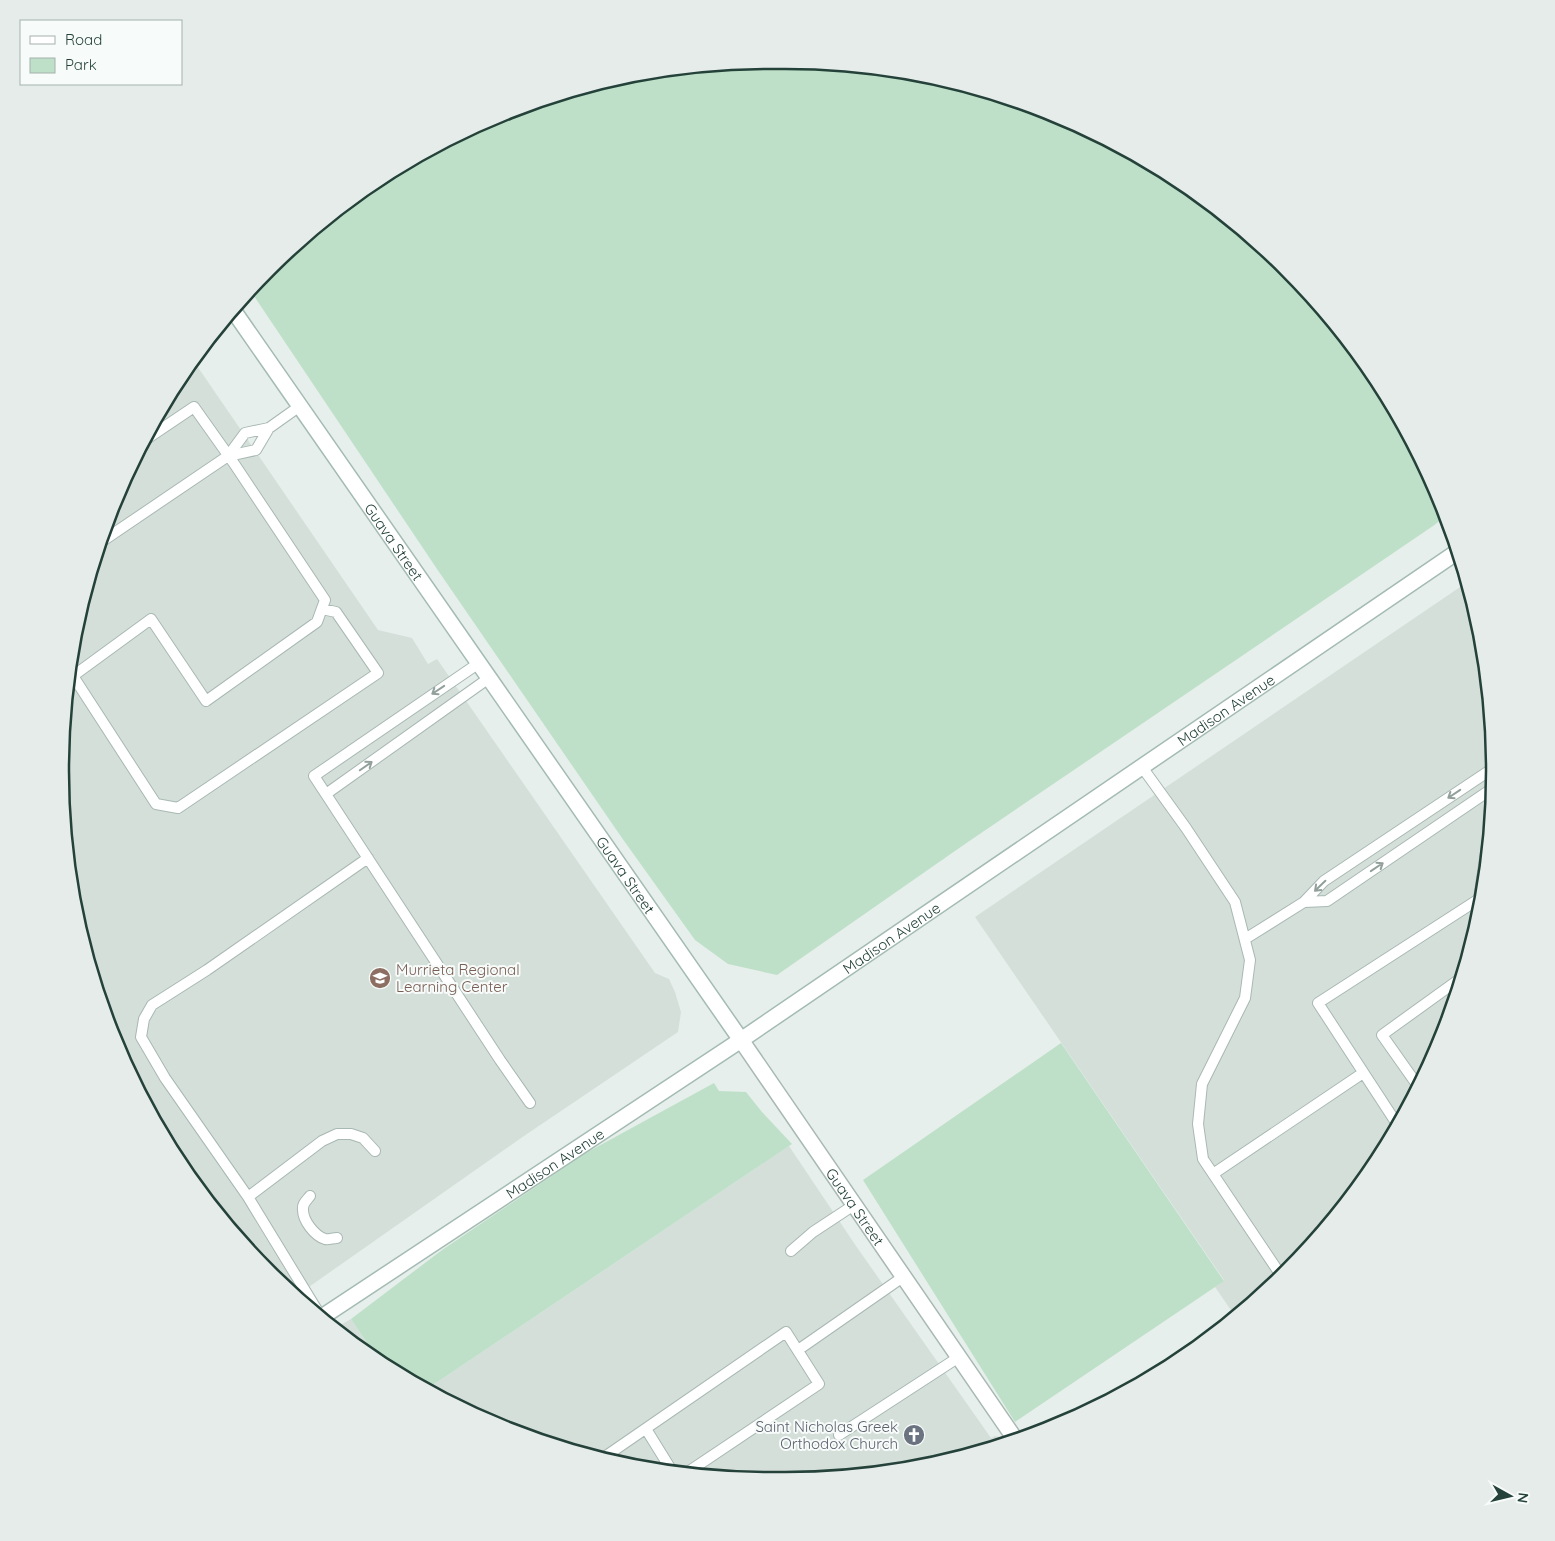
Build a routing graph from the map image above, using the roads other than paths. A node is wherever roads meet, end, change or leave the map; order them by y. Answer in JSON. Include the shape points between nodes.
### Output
{"nodes":[{"id":1,"x":237,"y":315,"type":"edge"},
{"id":2,"x":300,"y":406,"type":"junction"},
{"id":3,"x":269,"y":428,"type":"junction"},
{"id":4,"x":156,"y":433,"type":"edge"},
{"id":5,"x":228,"y":456,"type":"junction"},
{"id":6,"x":109,"y":536,"type":"edge"},
{"id":7,"x":1452,"y":555,"type":"edge"},
{"id":8,"x":322,"y":609,"type":"junction"},
{"id":9,"x":479,"y":662,"type":"junction"},
{"id":10,"x":77,"y":669,"type":"edge"},
{"id":11,"x":490,"y":678,"type":"junction"},
{"id":12,"x":75,"y":679,"type":"edge"},
{"id":13,"x":1142,"y":767,"type":"junction"},
{"id":14,"x":1486,"y":773,"type":"edge"},
{"id":15,"x":1485,"y":793,"type":"edge"},
{"id":16,"x":326,"y":794,"type":"junction"},
{"id":17,"x":368,"y":858,"type":"junction"},
{"id":18,"x":1304,"y":902,"type":"junction"},
{"id":19,"x":1474,"y":902,"type":"edge"},
{"id":20,"x":1245,"y":939,"type":"junction"},
{"id":21,"x":1453,"y":983,"type":"edge"},
{"id":22,"x":742,"y":1040,"type":"junction"},
{"id":23,"x":1364,"y":1073,"type":"junction"},
{"id":24,"x":1414,"y":1081,"type":"edge"},
{"id":25,"x":530,"y":1103,"type":"dead end"},
{"id":26,"x":1393,"y":1118,"type":"edge"},
{"id":27,"x":375,"y":1151,"type":"dead end"},
{"id":28,"x":1213,"y":1174,"type":"junction"},
{"id":29,"x":310,"y":1196,"type":"dead end"},
{"id":30,"x":248,"y":1197,"type":"junction"},
{"id":31,"x":854,"y":1205,"type":"junction"},
{"id":32,"x":337,"y":1238,"type":"dead end"},
{"id":33,"x":791,"y":1251,"type":"dead end"},
{"id":34,"x":1277,"y":1270,"type":"edge"},
{"id":35,"x":904,"y":1277,"type":"junction"},
{"id":36,"x":312,"y":1301,"type":"edge"},
{"id":37,"x":326,"y":1313,"type":"edge"},
{"id":38,"x":798,"y":1350,"type":"junction"},
{"id":39,"x":959,"y":1357,"type":"junction"},
{"id":40,"x":646,"y":1429,"type":"junction"},
{"id":41,"x":1012,"y":1434,"type":"edge"},
{"id":42,"x":839,"y":1435,"type":"dead end"},
{"id":43,"x":610,"y":1453,"type":"edge"},
{"id":44,"x":668,"y":1464,"type":"edge"},
{"id":45,"x":694,"y":1468,"type":"edge"}],
"edges":[{"from":1,"to":2,"type":"street","name":"Guava Street"},
{"from":2,"to":3,"type":"lane"},
{"from":2,"to":9,"type":"street","name":"Guava Street"},
{"from":3,"to":5,"type":"lane","via":[[245,433]]},
{"from":3,"to":5,"type":"lane","via":[[256,450]]},
{"from":4,"to":5,"type":"lane","via":[[194,407]]},
{"from":5,"to":6,"type":"lane"},
{"from":5,"to":8,"type":"lane","via":[[325,600]]},
{"from":7,"to":13,"type":"street","name":"Madison Avenue"},
{"from":8,"to":10,"type":"lane","via":[[317,622],[206,701],[151,620]]},
{"from":8,"to":12,"type":"lane","via":[[336,612],[378,673],[178,808],[156,804]]},
{"from":9,"to":11,"type":"street","name":"Guava Street"},
{"from":9,"to":16,"type":"lane","one_way":true,"via":[[314,776]]},
{"from":16,"to":11,"type":"lane","one_way":true},
{"from":11,"to":22,"type":"street","name":"Guava Street"},
{"from":13,"to":20,"type":"lane","via":[[1235,902]]},
{"from":13,"to":22,"type":"street","name":"Madison Avenue"},
{"from":14,"to":18,"type":"lane","one_way":true,"via":[[1324,881]]},
{"from":18,"to":15,"type":"lane","one_way":true,"via":[[1327,901]]},
{"from":16,"to":17,"type":"lane"},
{"from":17,"to":25,"type":"lane"},
{"from":17,"to":30,"type":"lane","via":[[152,1005],[144,1019],[141,1036],[165,1078]]},
{"from":18,"to":20,"type":"lane"},
{"from":19,"to":23,"type":"lane","via":[[1318,1003]]},
{"from":20,"to":28,"type":"lane","via":[[1250,960],[1245,998],[1202,1084],[1198,1124],[1203,1159]]},
{"from":21,"to":24,"type":"lane","via":[[1382,1035]]},
{"from":22,"to":31,"type":"street","name":"Guava Street"},
{"from":22,"to":37,"type":"street","name":"Madison Avenue"},
{"from":23,"to":26,"type":"lane"},
{"from":23,"to":28,"type":"lane"},
{"from":27,"to":30,"type":"lane","via":[[363,1138],[337,1134],[322,1141]]},
{"from":28,"to":34,"type":"lane"},
{"from":29,"to":32,"type":"lane","via":[[303,1212],[308,1223],[316,1234],[326,1239]]},
{"from":30,"to":36,"type":"lane"},
{"from":31,"to":33,"type":"lane"},
{"from":31,"to":35,"type":"street","name":"Guava Street"},
{"from":35,"to":38,"type":"lane"},
{"from":35,"to":39,"type":"street","name":"Guava Street"},
{"from":38,"to":40,"type":"lane","via":[[786,1332]]},
{"from":38,"to":45,"type":"lane","via":[[819,1384]]},
{"from":39,"to":41,"type":"street","name":"Guava Street"},
{"from":39,"to":42,"type":"lane"},
{"from":40,"to":43,"type":"lane"},
{"from":40,"to":44,"type":"lane"}]}
